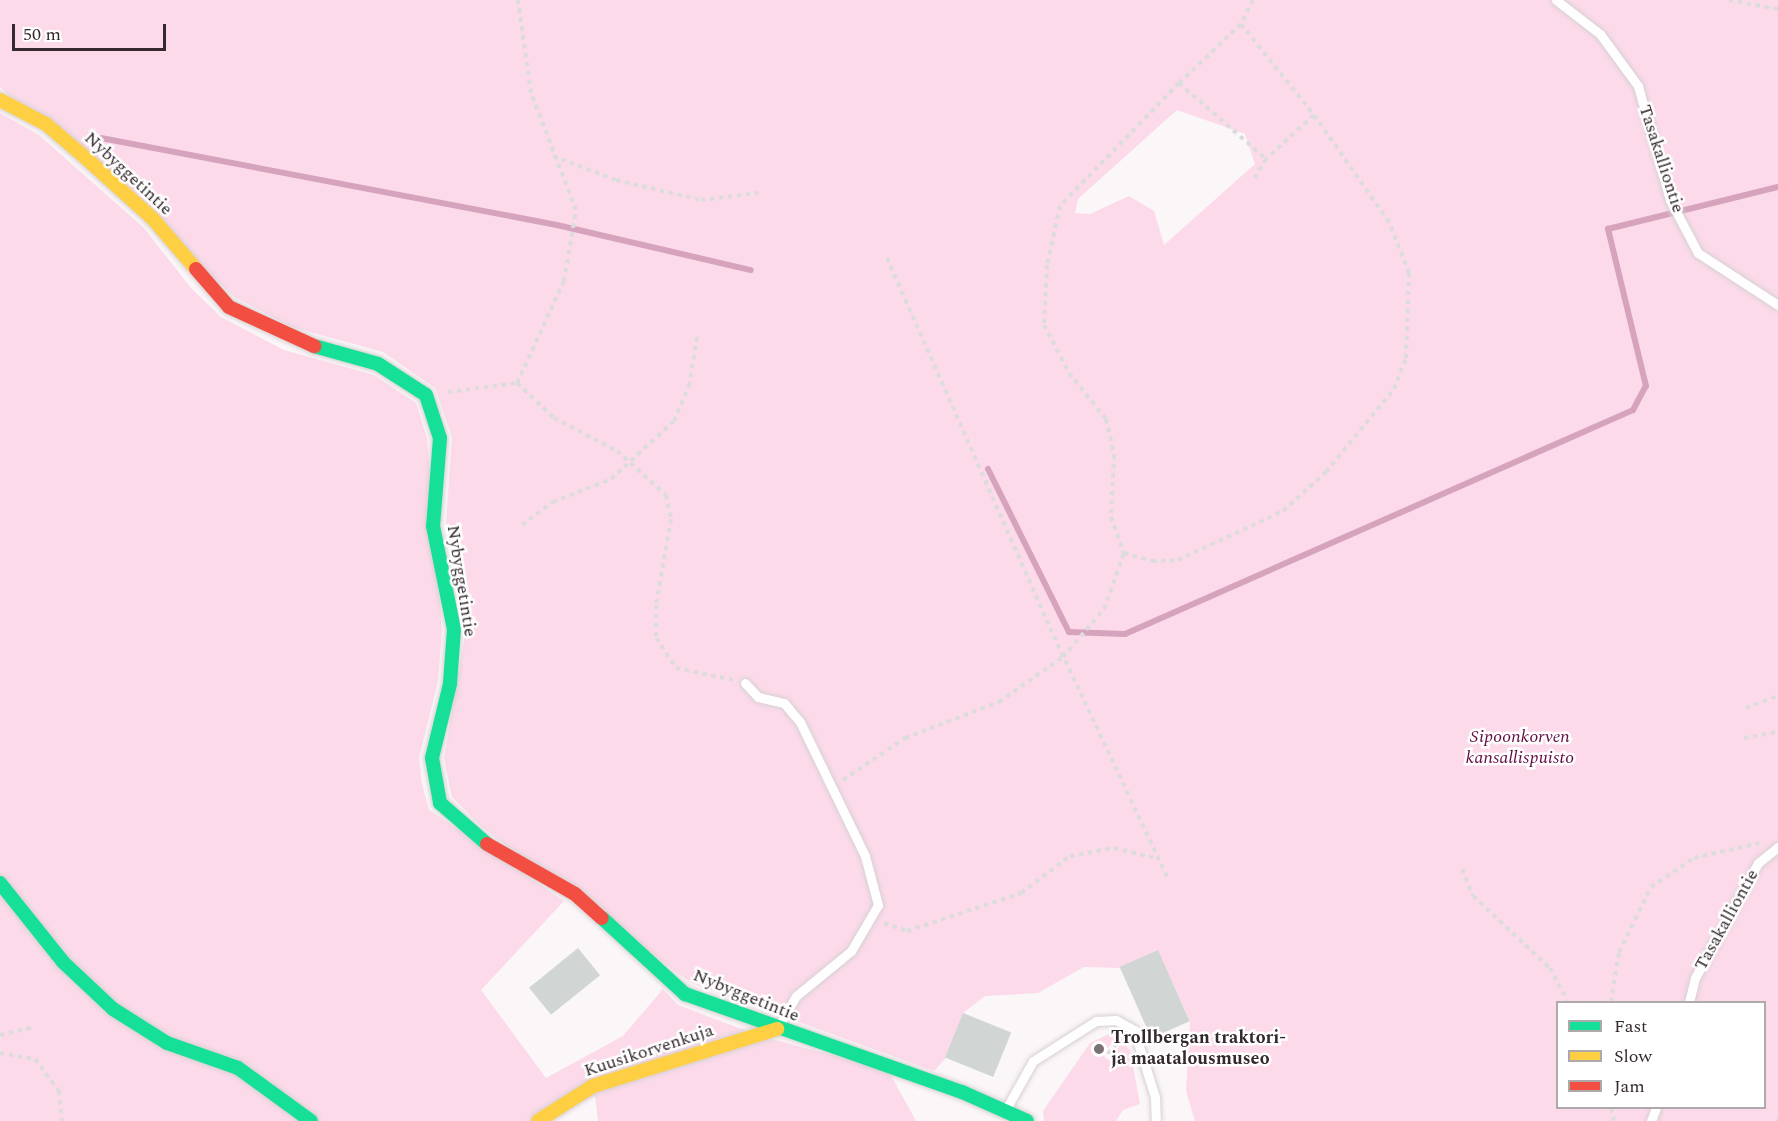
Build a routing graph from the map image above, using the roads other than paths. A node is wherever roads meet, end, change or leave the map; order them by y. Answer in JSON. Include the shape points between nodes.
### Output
{"nodes":[{"id":1,"x":1556,"y":0,"type":"edge"},
{"id":2,"x":0,"y":100,"type":"edge"},
{"id":3,"x":1778,"y":305,"type":"edge"},
{"id":4,"x":745,"y":683,"type":"road end"},
{"id":5,"x":1778,"y":847,"type":"edge"},
{"id":6,"x":0,"y":883,"type":"edge"},
{"id":7,"x":1689,"y":1001,"type":"edge"},
{"id":8,"x":777,"y":1029,"type":"junction"},
{"id":9,"x":1006,"y":1109,"type":"junction"},
{"id":10,"x":310,"y":1121,"type":"edge"},
{"id":11,"x":538,"y":1121,"type":"edge"},
{"id":12,"x":1027,"y":1121,"type":"edge"},
{"id":13,"x":1156,"y":1121,"type":"edge"}],
"edges":[{"from":1,"to":3,"type":"lane","name":"Tasakalliontie","via":[[1600,34],[1638,86],[1671,200],[1698,253]]},
{"from":2,"to":8,"type":"street","name":"Nybyggetintie","via":[[46,124],[88,160],[153,219],[229,307],[288,338],[378,364],[426,395],[440,438],[433,526],[454,629],[450,684],[432,758],[440,803],[475,837],[575,894],[685,994]]},
{"from":4,"to":8,"type":"lane","via":[[758,698],[784,703],[834,788],[865,856],[878,905],[851,951],[796,996]]},
{"from":5,"to":7,"type":"lane","name":"Tasakalliontie","via":[[1758,863],[1695,978]]},
{"from":6,"to":10,"type":"street","via":[[63,962],[113,1009],[167,1043],[238,1068]]},
{"from":8,"to":9,"type":"street","name":"Nybyggetintie"},
{"from":8,"to":11,"type":"street","name":"Kuusikorvenkuja","via":[[593,1086]]},
{"from":9,"to":12,"type":"street","name":"Nybyggetintie"},
{"from":9,"to":13,"type":"lane","via":[[1033,1062],[1096,1021],[1116,1020],[1134,1030],[1155,1096]]}]}
